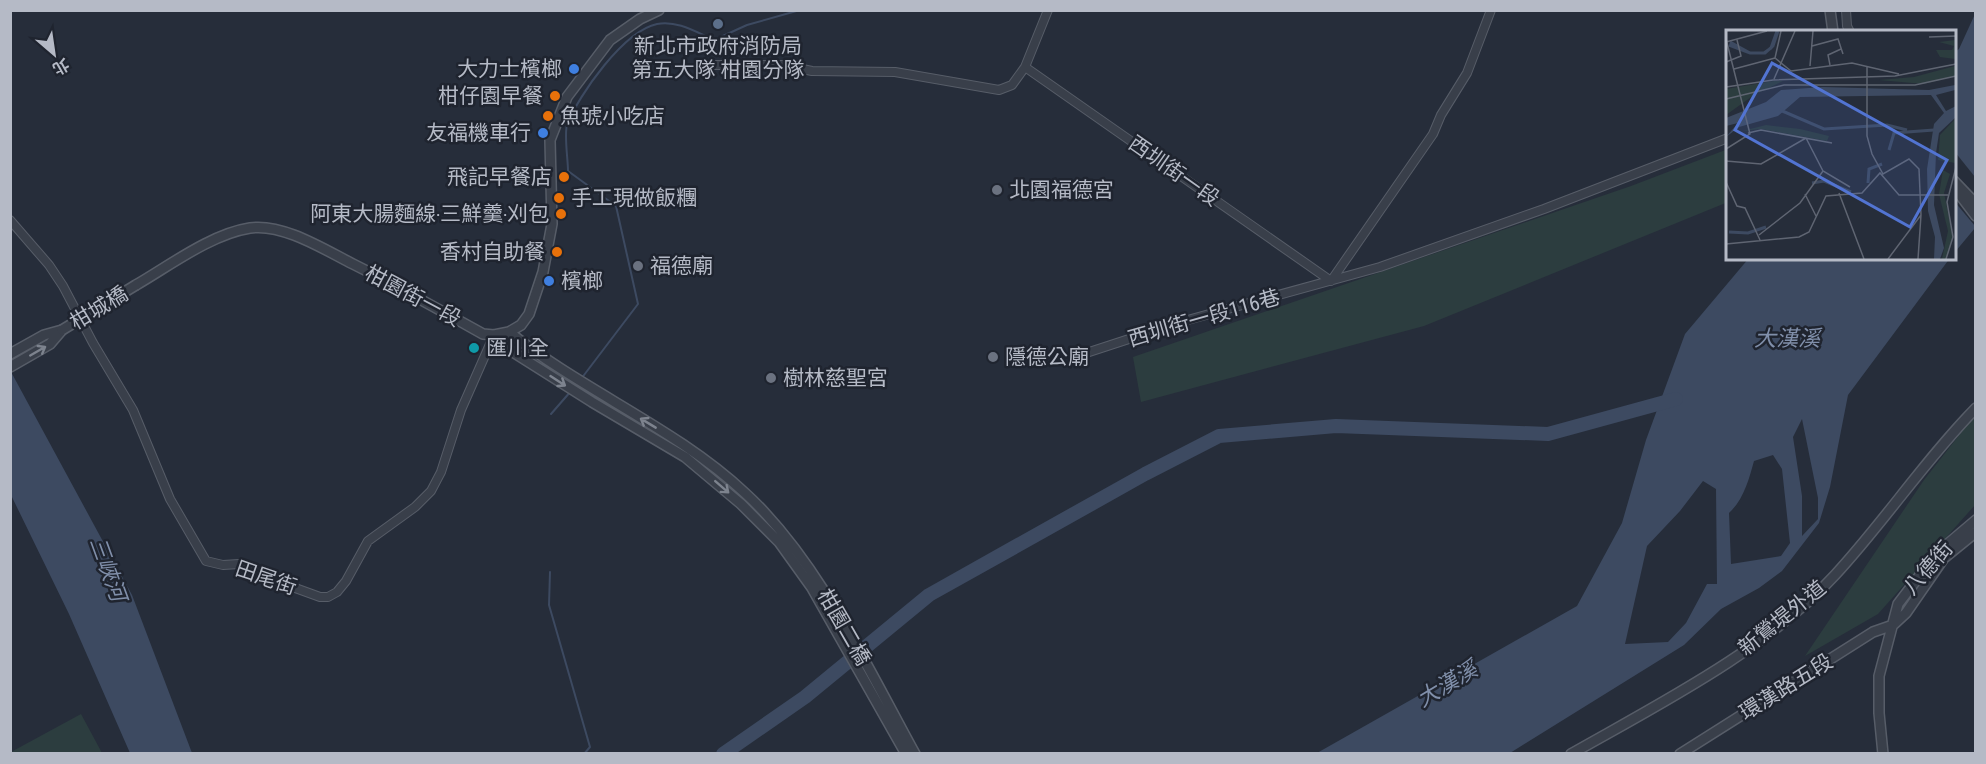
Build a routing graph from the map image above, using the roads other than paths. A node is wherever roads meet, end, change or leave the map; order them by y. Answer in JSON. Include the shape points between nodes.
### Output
{"nodes":[{"id":1,"x":659,"y":10,"type":"edge"},
{"id":2,"x":1048,"y":10,"type":"edge"},
{"id":3,"x":1491,"y":10,"type":"edge"},
{"id":4,"x":1830,"y":10,"type":"edge"},
{"id":5,"x":1846,"y":10,"type":"edge"},
{"id":6,"x":1833,"y":30,"type":"edge"},
{"id":7,"x":1849,"y":30,"type":"edge"},
{"id":8,"x":712,"y":66,"type":"dead end"},
{"id":9,"x":1024,"y":67,"type":"junction"},
{"id":10,"x":1726,"y":139,"type":"edge"},
{"id":11,"x":1956,"y":186,"type":"edge"},
{"id":12,"x":1956,"y":186,"type":"edge"},
{"id":13,"x":1956,"y":187,"type":"edge"},
{"id":14,"x":1976,"y":204,"type":"edge"},
{"id":15,"x":1976,"y":209,"type":"edge"},
{"id":16,"x":1976,"y":216,"type":"edge"},
{"id":17,"x":10,"y":220,"type":"edge"},
{"id":18,"x":1330,"y":281,"type":"junction"},
{"id":19,"x":136,"y":285,"type":"joint"},
{"id":20,"x":62,"y":330,"type":"junction"},
{"id":21,"x":509,"y":332,"type":"junction"},
{"id":22,"x":494,"y":335,"type":"junction"},
{"id":23,"x":10,"y":354,"type":"edge"},
{"id":24,"x":1077,"y":356,"type":"dead end"},
{"id":25,"x":10,"y":367,"type":"edge"},
{"id":26,"x":1976,"y":408,"type":"edge"},
{"id":27,"x":1976,"y":512,"type":"edge"},
{"id":28,"x":1976,"y":520,"type":"edge"},
{"id":29,"x":1976,"y":532,"type":"edge"},
{"id":30,"x":1936,"y":553,"type":"junction"},
{"id":31,"x":1893,"y":625,"type":"junction"},
{"id":32,"x":906,"y":753,"type":"edge"},
{"id":33,"x":915,"y":753,"type":"edge"},
{"id":34,"x":1571,"y":753,"type":"edge"},
{"id":35,"x":1680,"y":753,"type":"edge"},
{"id":36,"x":1884,"y":753,"type":"edge"}],
"edges":[{"from":1,"to":21,"type":"street","via":[[610,40],[567,98],[550,140],[552,224],[543,272],[529,314]]},
{"from":2,"to":9,"type":"street"},
{"from":3,"to":18,"type":"street","via":[[1467,73],[1434,134]]},
{"from":4,"to":6,"type":"street"},
{"from":5,"to":7,"type":"street"},
{"from":8,"to":9,"type":"street","via":[[783,65],[813,71],[895,72],[999,90],[1012,85]]},
{"from":9,"to":18,"type":"street","name":"西圳街一段"},
{"from":10,"to":18,"type":"street","name":"西圳街一段116巷","via":[[1544,209]]},
{"from":11,"to":14,"type":"street"},
{"from":12,"to":15,"type":"street"},
{"from":13,"to":16,"type":"street"},
{"from":17,"to":22,"type":"street","name":"田尾街","via":[[63,286],[133,410],[170,499],[206,561],[239,564],[320,597],[337,592],[368,541],[431,491]]},
{"from":18,"to":24,"type":"street","name":"西圳街一段116巷","via":[[1184,321]]},
{"from":19,"to":20,"type":"street","name":"柑城橋","bridge":true},
{"from":19,"to":22,"type":"street","name":"柑園街一段","via":[[223,236],[253,228],[269,229],[316,245],[483,334]]},
{"from":20,"to":23,"type":"street","name":"柑城橋","via":[[44,335]]},
{"from":25,"to":20,"type":"street","name":"柑城橋","one_way":true,"via":[[50,344]]},
{"from":21,"to":22,"type":"street"},
{"from":33,"to":21,"type":"street","name":"柑園二橋","one_way":true,"via":[[807,564],[744,491],[702,458],[549,362]]},
{"from":22,"to":32,"type":"street","name":"柑園二橋","one_way":true,"via":[[508,349],[684,457],[779,542],[812,588]]},
{"from":26,"to":34,"type":"street","name":"新鶯堤外道","via":[[1806,604],[1722,666]]},
{"from":27,"to":30,"type":"street","via":[[1955,529]]},
{"from":28,"to":30,"type":"street","name":"八德街"},
{"from":29,"to":31,"type":"street","name":"八德街","via":[[1944,558],[1906,613]]},
{"from":30,"to":31,"type":"street","name":"八德街","via":[[1898,604]]},
{"from":31,"to":35,"type":"street","name":"環漢路五段","via":[[1873,632]]},
{"from":31,"to":36,"type":"street","name":"八德街","via":[[1879,676]]}]}
